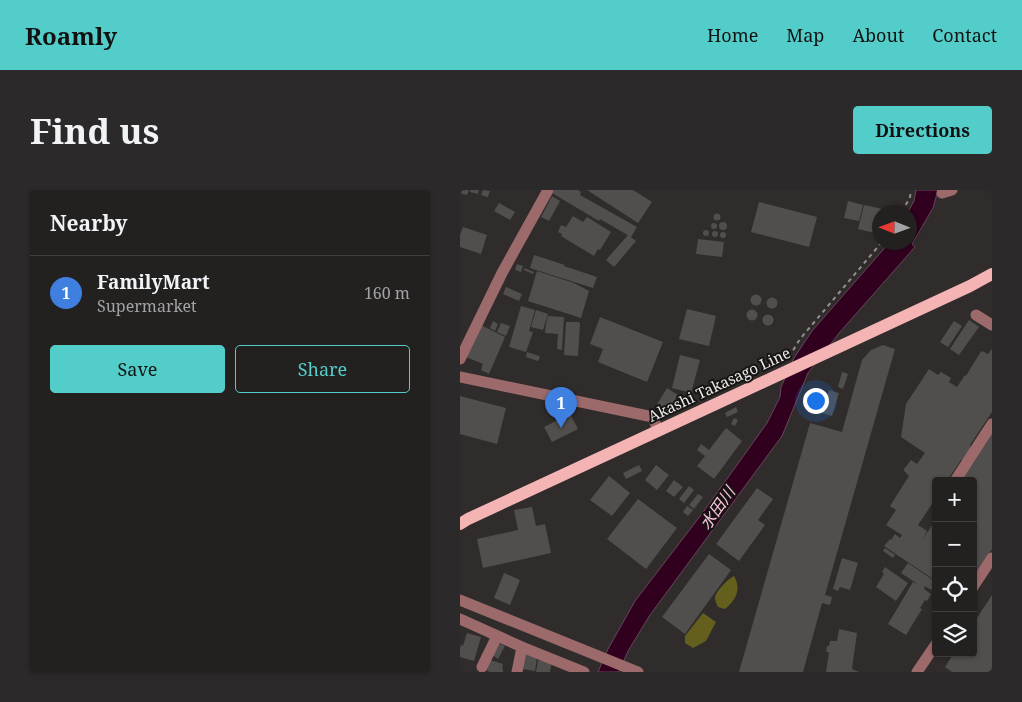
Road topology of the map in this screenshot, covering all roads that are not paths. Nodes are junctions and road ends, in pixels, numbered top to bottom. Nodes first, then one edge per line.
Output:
1 (548, 190) edge
2 (943, 190) edge
3 (952, 190) edge
4 (992, 274) edge
5 (976, 315) dead end
6 (992, 325) edge
7 (460, 360) edge
8 (460, 377) edge
9 (992, 424) edge
10 (658, 431) junction
11 (958, 477) edge
12 (463, 520) edge
13 (992, 558) edge
14 (977, 580) edge
15 (460, 600) edge
16 (460, 619) edge
17 (497, 636) junction
18 (522, 647) junction
19 (932, 650) edge
20 (482, 667) dead end
21 (632, 670) edge
22 (517, 672) edge
23 (584, 672) edge
24 (917, 672) edge

1 - 7 street
2 - 3 street
4 - 10 main road, Akashi Takasago Line
5 - 6 street
8 - 10 street
9 - 11 street
10 - 12 main road, Akashi Takasago Line
13 - 14 street
15 - 21 street
16 - 17 street
17 - 18 street
17 - 20 street
18 - 22 street
18 - 23 street
19 - 24 street

